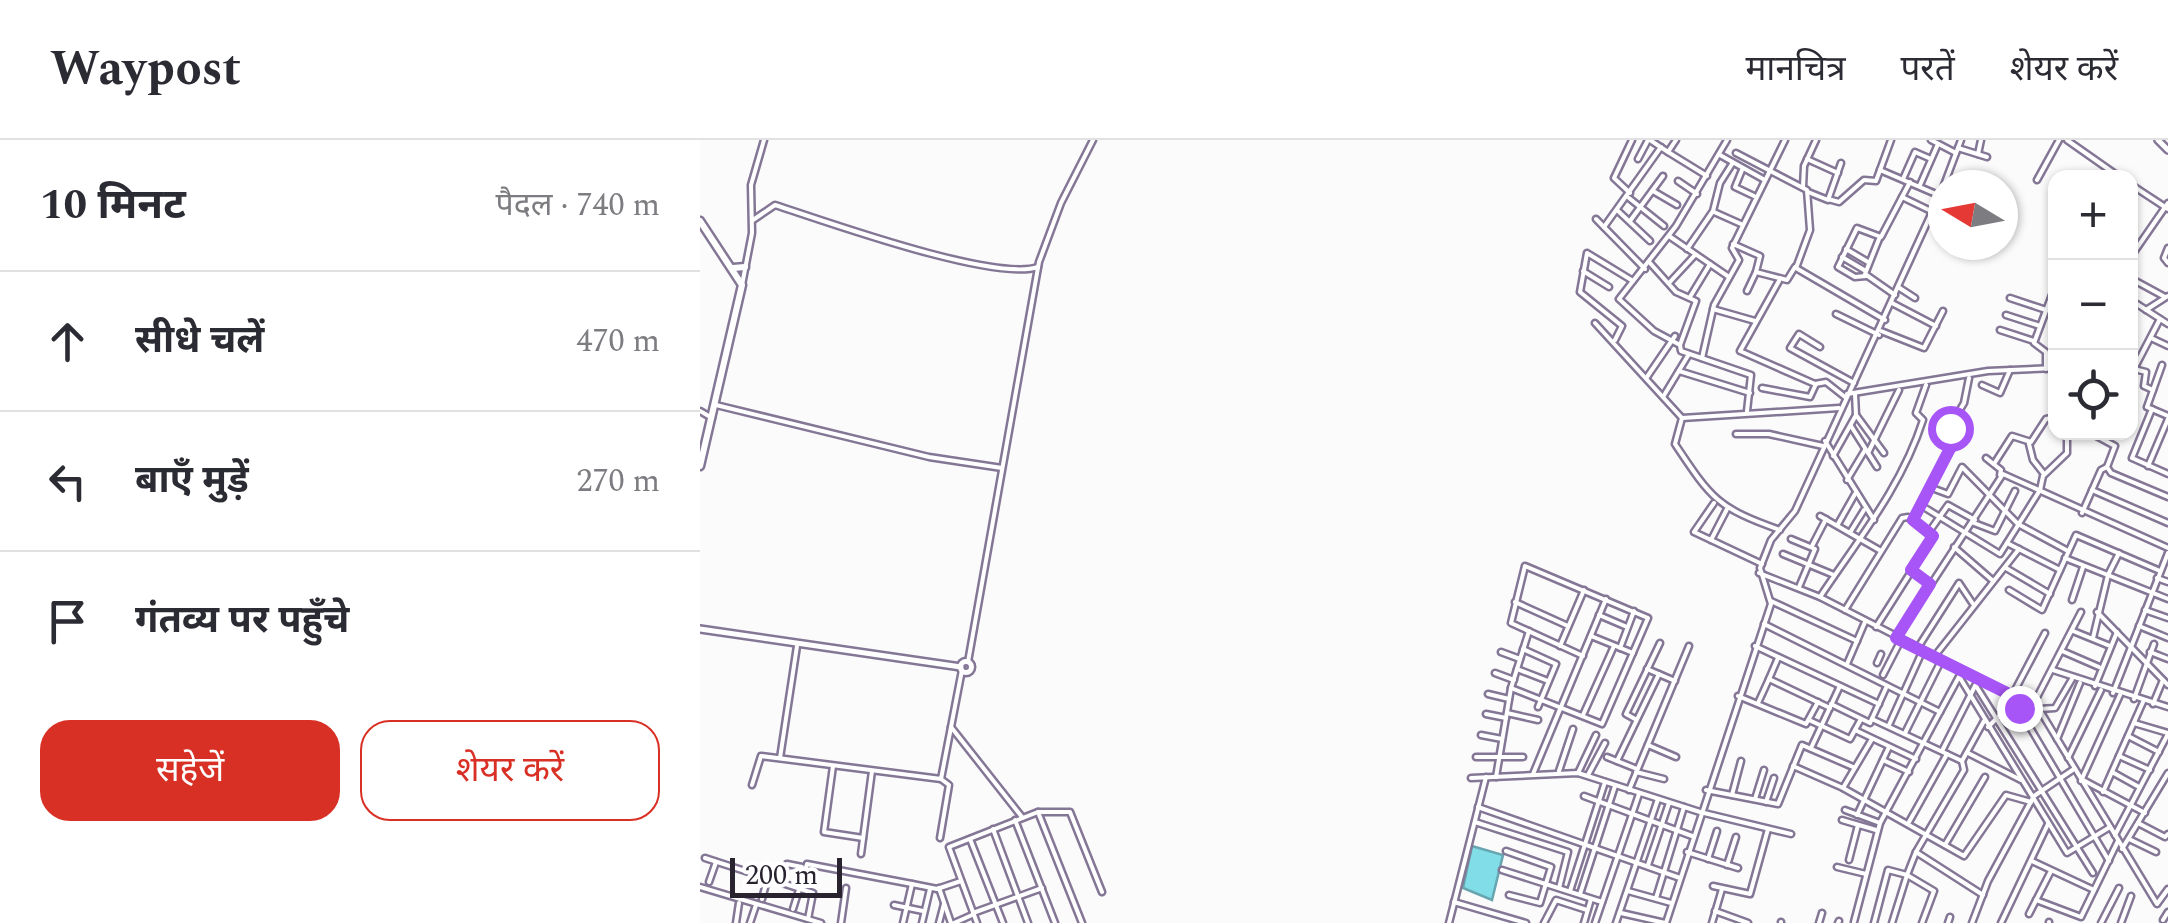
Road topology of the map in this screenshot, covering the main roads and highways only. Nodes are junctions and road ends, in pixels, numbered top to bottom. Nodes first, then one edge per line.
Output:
1 (700, 221) edge
2 (745, 267) road end
3 (733, 268) junction
4 (700, 466) edge

1 - 3 main road
2 - 3 main road
3 - 4 main road

